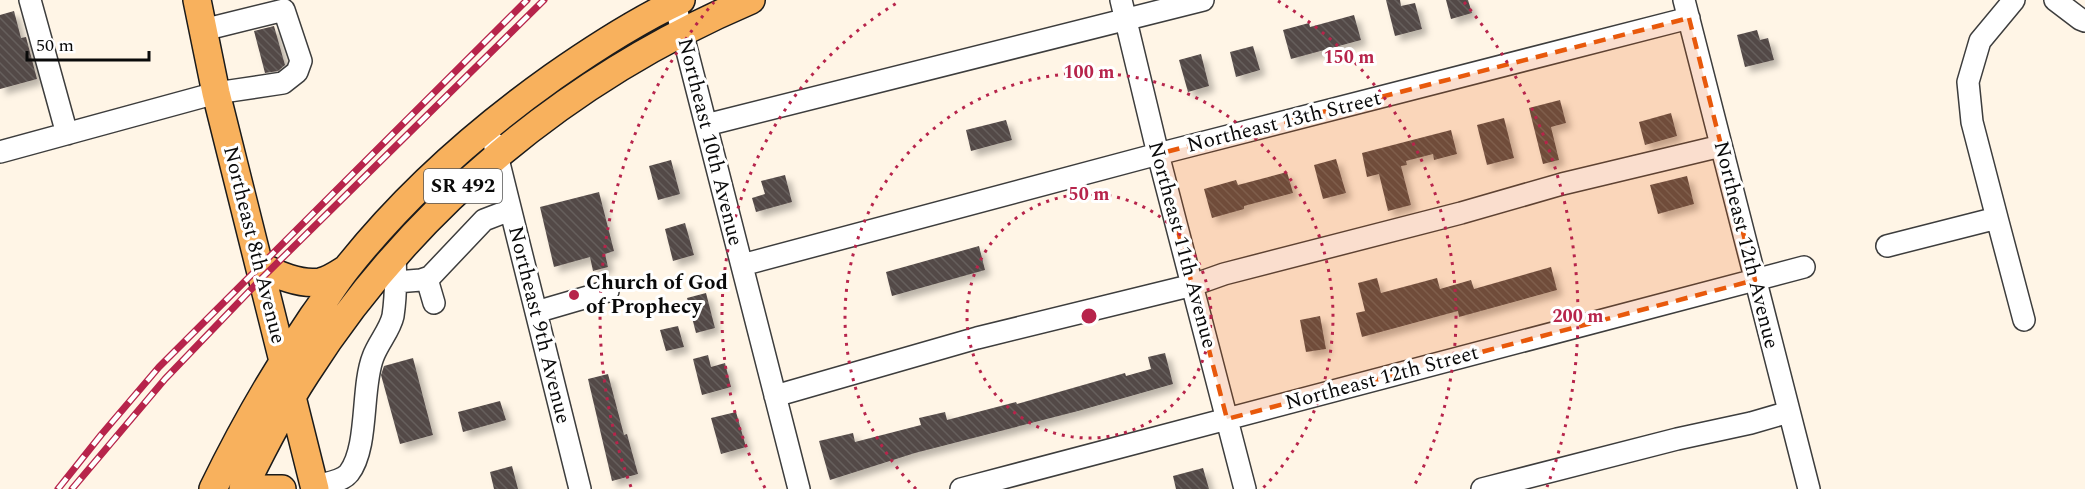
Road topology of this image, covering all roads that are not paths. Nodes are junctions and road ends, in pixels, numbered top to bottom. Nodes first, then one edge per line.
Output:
1 (30, 0) edge
2 (197, 0) edge
3 (751, 0) edge
4 (1203, 0) edge
5 (2014, 0) edge
6 (2055, 0) edge
7 (676, 1) edge
8 (1123, 9) edge
9 (1686, 9) edge
10 (2085, 21) edge
11 (203, 30) junction
12 (681, 32) junction
13 (216, 93) junction
14 (489, 125) junction
15 (706, 125) junction
16 (66, 134) junction
17 (1721, 146) junction
18 (0, 152) edge
19 (1158, 154) junction
20 (497, 156) junction
21 (510, 210) junction
22 (1997, 218) junction
23 (1887, 246) dead end
24 (260, 264) junction
25 (742, 265) junction
26 (1804, 267) dead end
27 (346, 269) junction
28 (396, 269) junction
29 (427, 279) junction
30 (1755, 280) junction
31 (1192, 285) junction
32 (608, 291) dead end
33 (434, 303) dead end
34 (536, 312) junction
35 (2024, 320) dead end
36 (283, 360) junction
37 (292, 396) junction
38 (775, 396) junction
39 (1789, 412) junction
40 (1227, 418) junction
41 (315, 487) edge
42 (213, 489) edge
43 (243, 489) edge
44 (260, 489) edge
45 (282, 489) edge
46 (580, 489) edge
47 (800, 489) edge
48 (961, 489) edge
49 (1245, 489) edge
50 (1482, 489) edge
51 (1809, 489) edge

1 - 16 street
2 - 11 main road, Northeast 8th Avenue
3 - 12 main road, SR 492
4 - 8 street
5 - 22 street
6 - 10 street
7 - 12 street, Northeast 10th Avenue
7 - 14 main road, SR 492
8 - 15 street
8 - 19 street, Northeast 11th Avenue
9 - 17 street, Northeast 12th Avenue
9 - 19 street, Northeast 13th Street
11 - 13 main road, Northeast 8th Avenue
11 - 13 street
12 - 15 street, Northeast 10th Avenue
12 - 20 main road, SR 492
13 - 16 street
13 - 24 main road, Northeast 8th Avenue
14 - 20 street, Northeast 9th Avenue
14 - 27 main road, SR 492
15 - 25 street, Northeast 10th Avenue
16 - 18 street
17 - 30 street, Northeast 12th Avenue
17 - 31 street
19 - 25 street, Northeast 13th Street
19 - 31 street, Northeast 11th Avenue
20 - 21 street, Northeast 9th Avenue
20 - 28 main road, SR 492
21 - 29 street
21 - 34 street, Northeast 9th Avenue
22 - 23 street
22 - 35 street
24 - 27 main road
24 - 36 main road, Northeast 8th Avenue
25 - 38 street, Northeast 10th Avenue
26 - 30 street, Northeast 12th Street
27 - 36 main road, SR 492
28 - 29 street
28 - 37 main road, SR 492
28 - 41 street
29 - 33 street
30 - 39 street, Northeast 12th Avenue
30 - 40 street, Northeast 12th Street
31 - 38 street
31 - 40 street, Northeast 11th Avenue
32 - 34 street
34 - 46 street, Northeast 9th Avenue
36 - 37 main road, Northeast 8th Avenue
36 - 42 main road, SR 492
37 - 41 main road, Northeast 8th Avenue
37 - 43 main road, SR 492
38 - 47 street, Northeast 10th Avenue
39 - 50 street
39 - 51 street, Northeast 12th Avenue
40 - 48 street, Northeast 12th Street
40 - 49 street, Northeast 11th Avenue
44 - 45 main road

